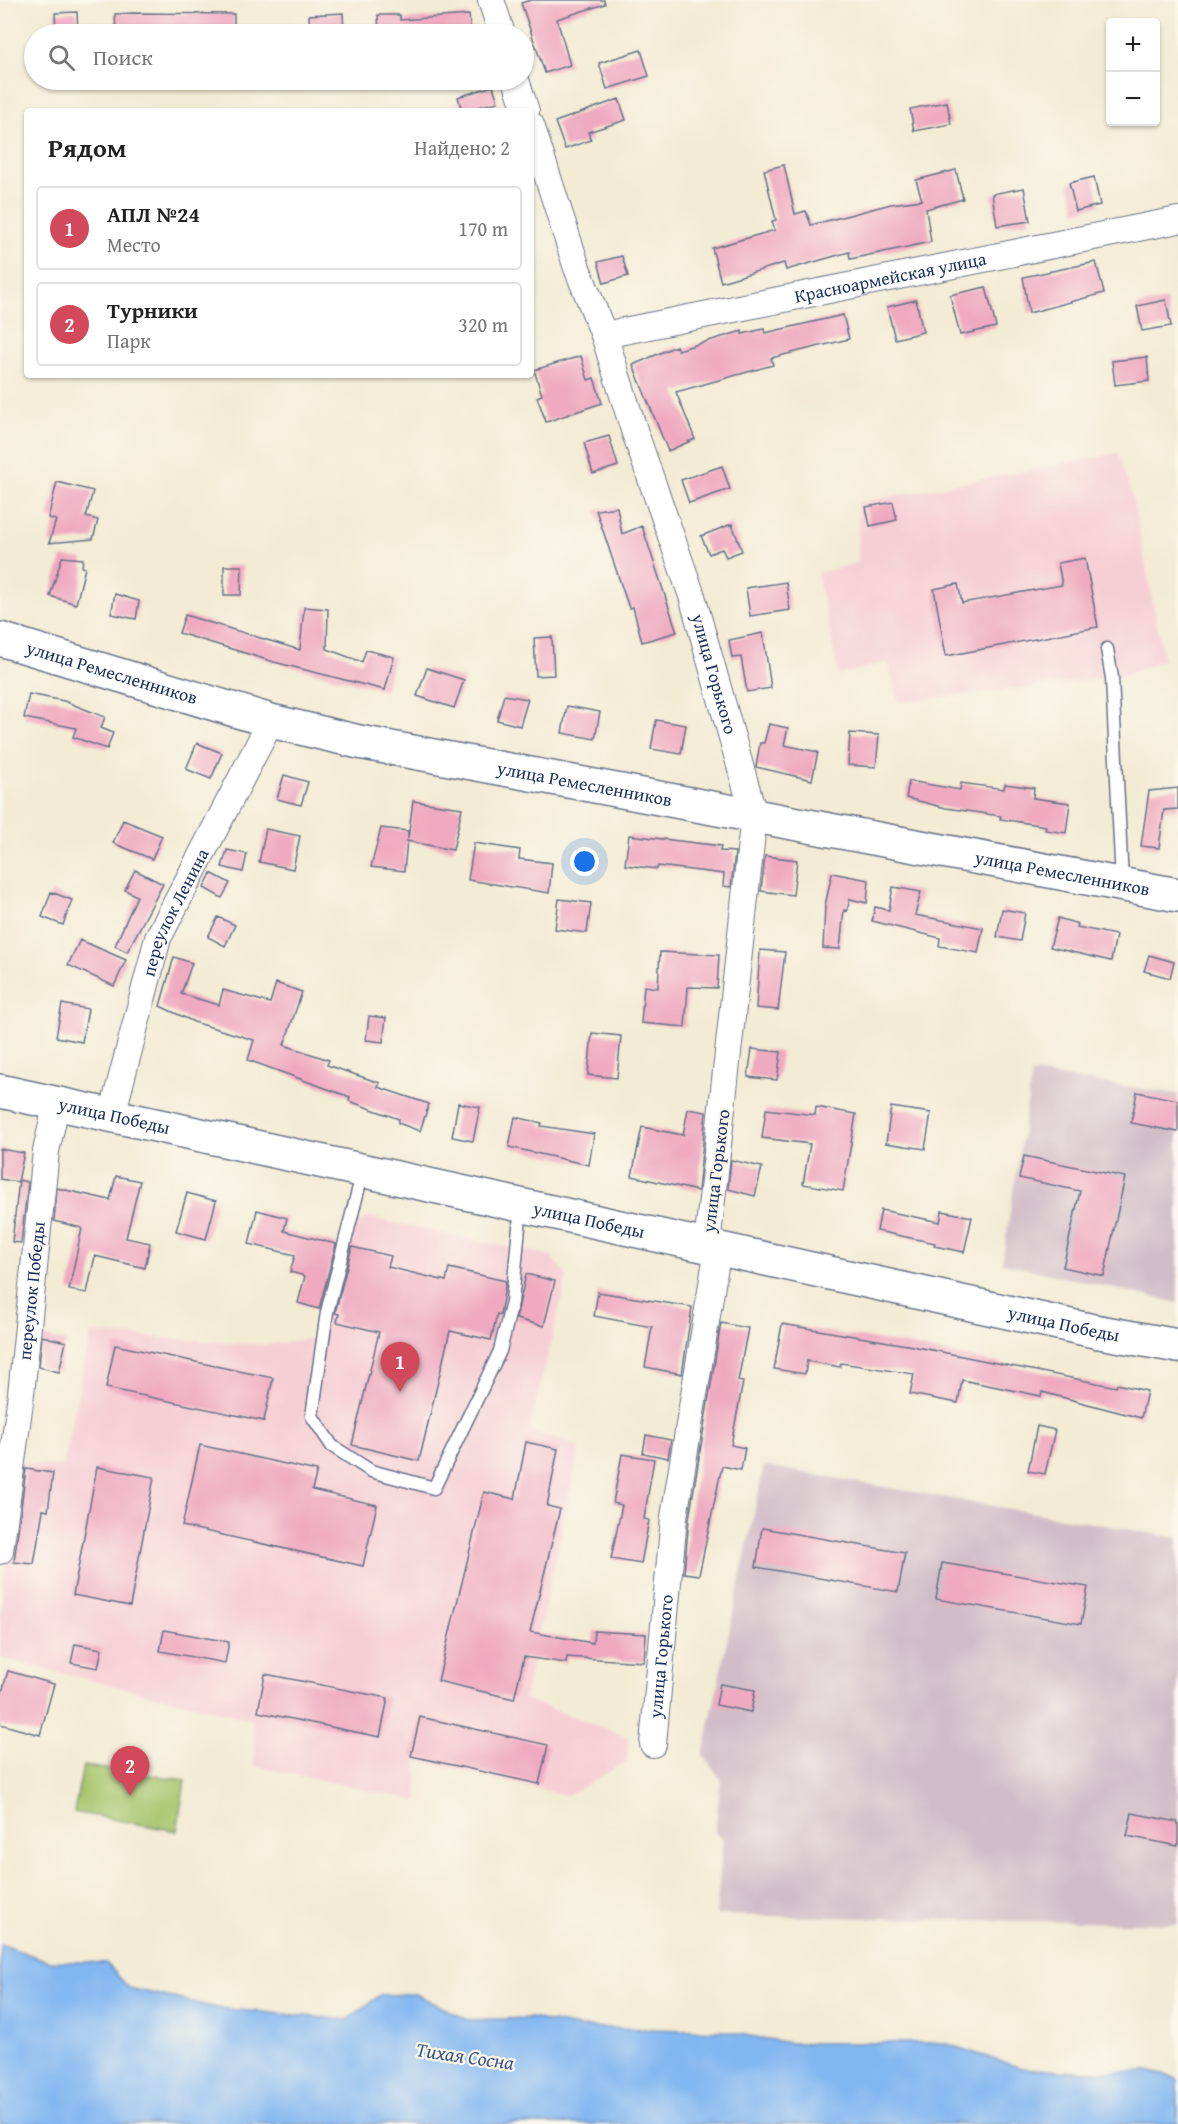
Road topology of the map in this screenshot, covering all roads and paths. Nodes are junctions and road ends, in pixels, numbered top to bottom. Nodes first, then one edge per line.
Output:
1 (491, 0) edge
2 (499, 24) edge
3 (519, 90) edge
4 (525, 108) edge
5 (534, 134) edge
6 (1178, 220) edge
7 (603, 335) junction
8 (0, 639) edge
9 (1107, 649) dead end
10 (271, 721) junction
11 (754, 815) junction
12 (1122, 883) junction
13 (1178, 894) edge
14 (0, 1091) edge
15 (57, 1102) junction
16 (112, 1115) junction
17 (363, 1171) junction
18 (521, 1205) junction
19 (712, 1246) junction
20 (1178, 1346) edge
21 (0, 1551) edge
22 (653, 1744) dead end

1 - 2 street
3 - 4 street
5 - 7 street, улица Горького
6 - 7 street, Красноармейская улица
7 - 11 street, улица Горького
8 - 10 street, улица Ремесленников
9 - 12 lane
10 - 11 street, улица Ремесленников
10 - 16 street, переулок Ленина
11 - 12 street, улица Ремесленников
11 - 19 street, улица Горького
12 - 13 street, улица Ремесленников
14 - 15 street, улица Победы
15 - 16 street, улица Победы
15 - 21 street, переулок Победы
16 - 17 street, улица Победы
17 - 18 street, улица Победы
17 - 18 lane
18 - 19 street, улица Победы
19 - 20 street, улица Победы
19 - 22 street, улица Горького

